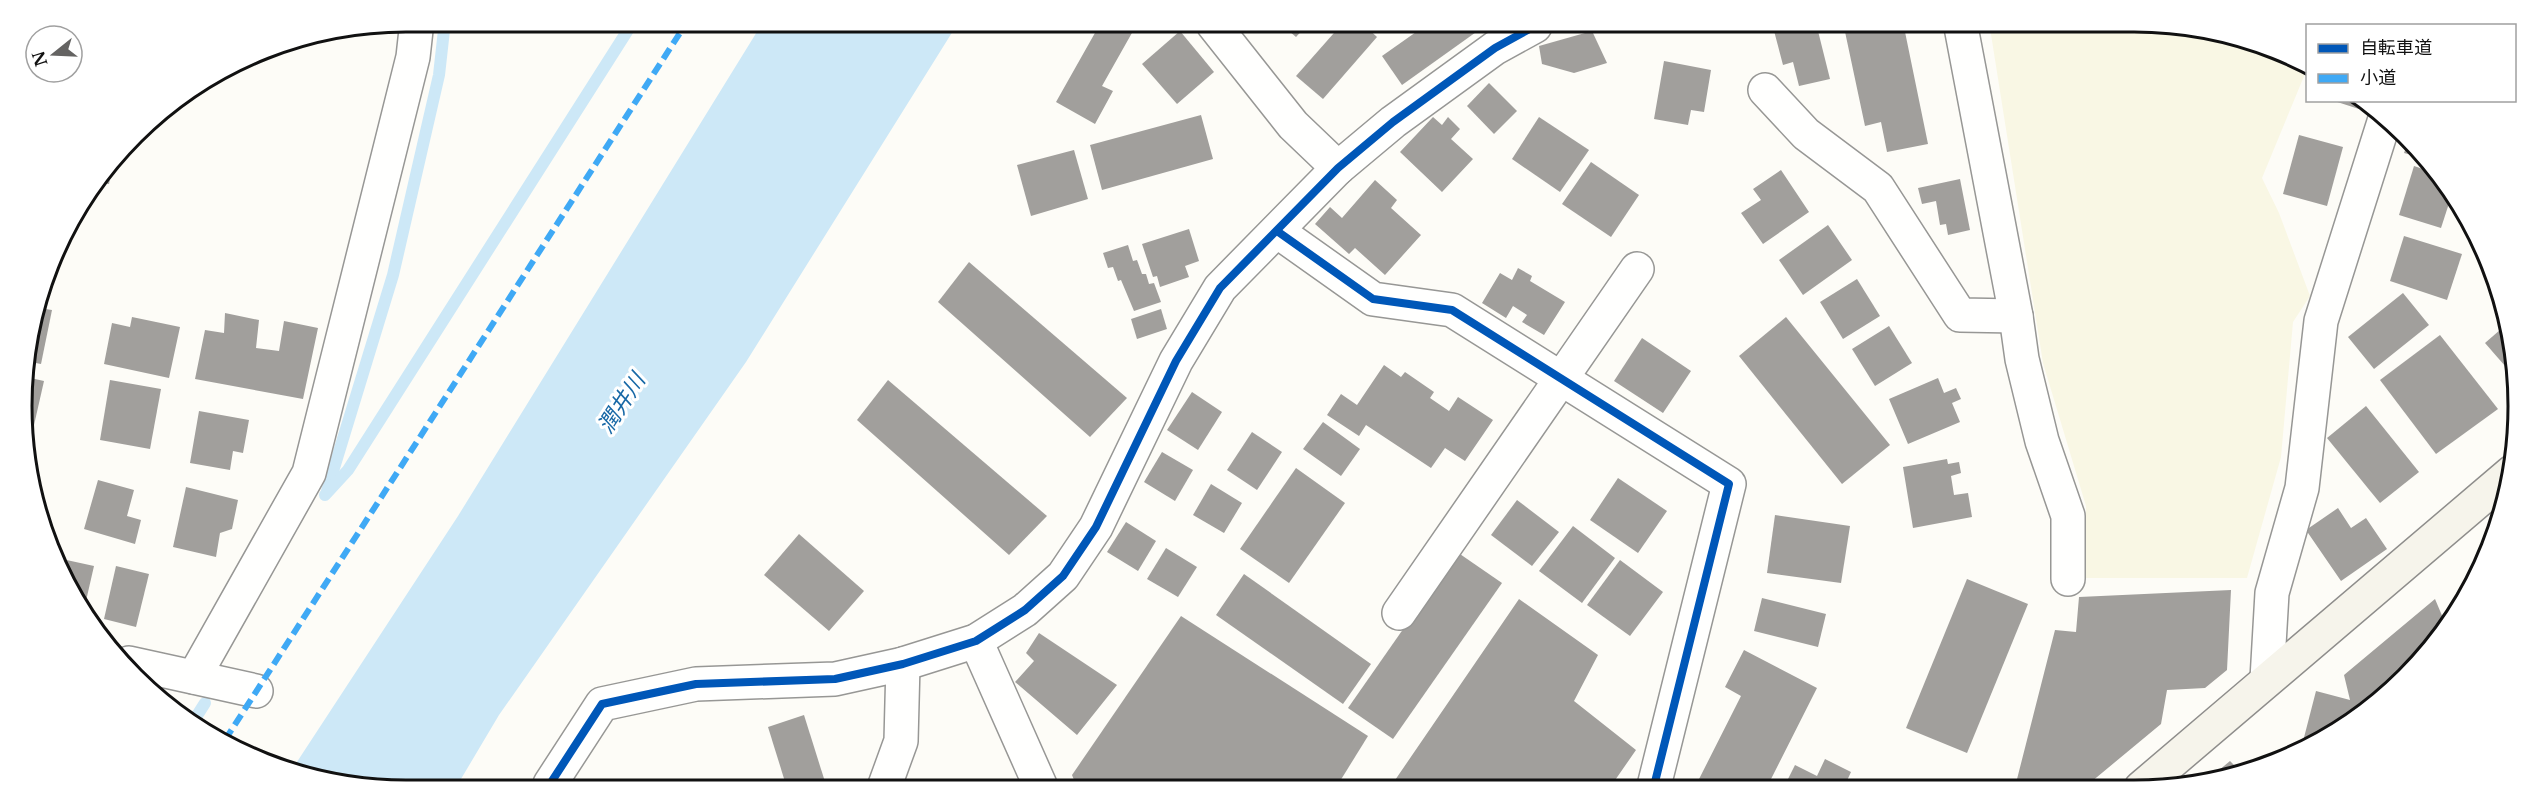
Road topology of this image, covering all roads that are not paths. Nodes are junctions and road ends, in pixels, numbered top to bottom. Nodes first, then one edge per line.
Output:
1 (416, 32) edge
2 (1219, 32) edge
3 (1520, 32) edge
4 (1962, 32) edge
5 (1765, 90) dead end
6 (2383, 126) edge
7 (1338, 168) junction
8 (1277, 231) junction
9 (1637, 269) dead end
10 (2016, 316) junction
11 (1562, 380) junction
12 (2500, 482) edge
13 (2068, 579) dead end
14 (1399, 613) dead end
15 (976, 641) junction
16 (135, 664) edge
17 (903, 664) junction
18 (194, 677) junction
19 (2267, 678) junction
20 (256, 690) dead end
21 (553, 780) edge
22 (887, 780) edge
23 (1038, 780) edge
24 (1655, 780) edge
25 (2150, 780) edge

1 - 18 street
2 - 7 street
3 - 7 street
4 - 10 street
5 - 10 street
6 - 19 street
7 - 8 street
8 - 11 street
8 - 15 street
9 - 11 street
10 - 13 street
11 - 14 street
11 - 24 street
12 - 19 street
15 - 17 street
15 - 23 street
16 - 18 street
17 - 21 street
17 - 22 street
18 - 20 street
19 - 25 street

